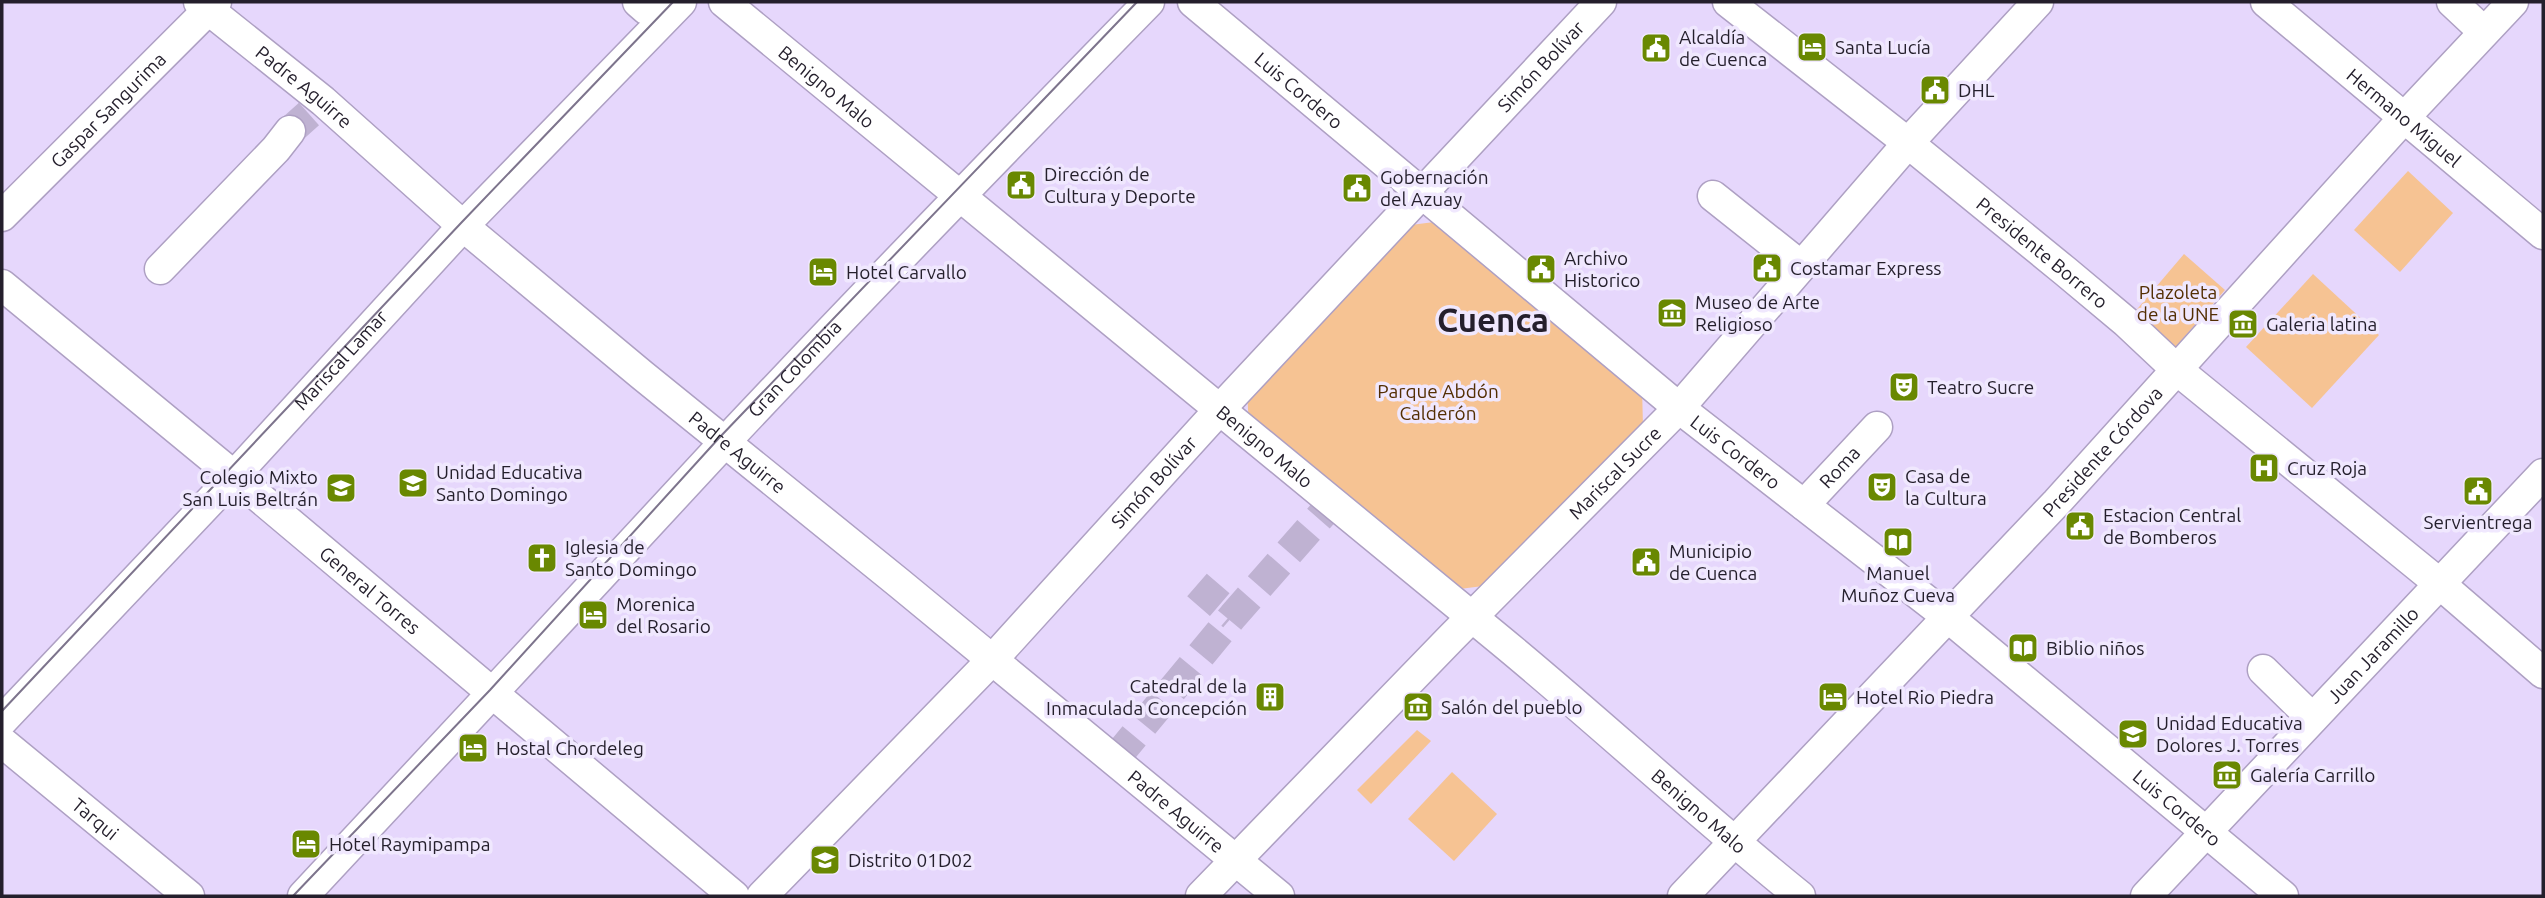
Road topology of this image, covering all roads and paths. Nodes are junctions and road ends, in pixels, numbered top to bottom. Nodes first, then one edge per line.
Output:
1 (638, 2) edge
2 (653, 2) edge
3 (681, 2) edge
4 (724, 2) edge
5 (1149, 2) edge
6 (1193, 2) edge
7 (1601, 2) edge
8 (1728, 2) edge
9 (2038, 2) edge
10 (2266, 2) edge
11 (2452, 2) edge
12 (2513, 2) edge
13 (208, 4) edge
14 (2484, 32) junction
15 (307, 115) junction
16 (2403, 119) junction
17 (1908, 143) junction
18 (1422, 194) junction
19 (1713, 196) dead end
20 (958, 197) junction
21 (2, 216) edge
22 (463, 226) junction
23 (2543, 234) edge
24 (1801, 266) junction
25 (160, 269) dead end
26 (2, 285) edge
27 (2176, 369) junction
28 (1221, 408) junction
29 (1679, 408) junction
30 (1877, 427) dead end
31 (725, 443) junction
32 (2543, 474) edge
33 (234, 476) junction
34 (1804, 505) junction
35 (2440, 584) junction
36 (1472, 618) junction
37 (1949, 618) junction
38 (992, 660) junction
39 (2263, 670) dead end
40 (2543, 673) edge
41 (495, 693) junction
42 (2312, 718) junction
43 (2, 721) edge
44 (2, 742) edge
45 (2205, 832) junction
46 (1735, 844) junction
47 (1236, 860) junction
48 (189, 896) edge
49 (303, 896) edge
50 (734, 896) edge
51 (762, 896) edge
52 (1201, 896) edge
53 (1279, 896) edge
54 (1683, 896) edge
55 (1800, 896) edge
56 (2146, 896) edge
57 (2283, 896) edge

1 - 2 street
3 - 22 street, Mariscal Lamar
4 - 20 street, Benigno Malo
5 - 20 street, Gran Colombia
6 - 18 street, Luis Cordero
7 - 18 street, Simón Bolívar
8 - 17 street, Presidente Borrero
9 - 17 street, Mariscal Sucre
10 - 16 street, Hermano Miguel
11 - 14 street
12 - 14 street, Presidente Córdova
13 - 15 street, Padre Aguirre
13 - 21 street, Gaspar Sangurima
14 - 16 street, Presidente Córdova
15 - 22 street, Padre Aguirre
15 - 25 street
16 - 23 street, Hermano Miguel
16 - 27 street, Presidente Córdova
17 - 24 street, Mariscal Sucre
17 - 27 street, Presidente Borrero
18 - 28 street, Simón Bolívar
18 - 29 street, Luis Cordero
19 - 24 street
20 - 28 street, Benigno Malo
20 - 31 street, Gran Colombia
22 - 31 street, Padre Aguirre
22 - 33 street, Mariscal Lamar
24 - 29 street, Mariscal Sucre
26 - 33 street, General Torres
27 - 35 street, Presidente Borrero
27 - 37 street, Presidente Córdova
28 - 36 street, Benigno Malo
28 - 38 street, Simón Bolívar
29 - 34 street, Luis Cordero
29 - 36 street, Mariscal Sucre
30 - 34 street, Roma
31 - 38 street, Padre Aguirre
31 - 41 street, Gran Colombia
32 - 35 street, Juan Jaramillo
33 - 41 street, General Torres
33 - 43 street, Mariscal Lamar
34 - 37 street, Luis Cordero
35 - 40 street, Presidente Borrero
35 - 42 street, Juan Jaramillo
36 - 46 street, Benigno Malo
36 - 47 street, Mariscal Sucre
37 - 45 street, Luis Cordero
37 - 46 street, Presidente Córdova
38 - 47 street, Padre Aguirre
38 - 51 street, Simón Bolívar
39 - 42 street
41 - 49 street, Gran Colombia
41 - 50 street, General Torres
42 - 45 street, Juan Jaramillo
44 - 48 street, Tarqui
45 - 56 street, Juan Jaramillo
45 - 57 street, Luis Cordero
46 - 54 street, Presidente Córdova
46 - 55 street, Benigno Malo
47 - 52 street, Mariscal Sucre
47 - 53 street, Padre Aguirre

